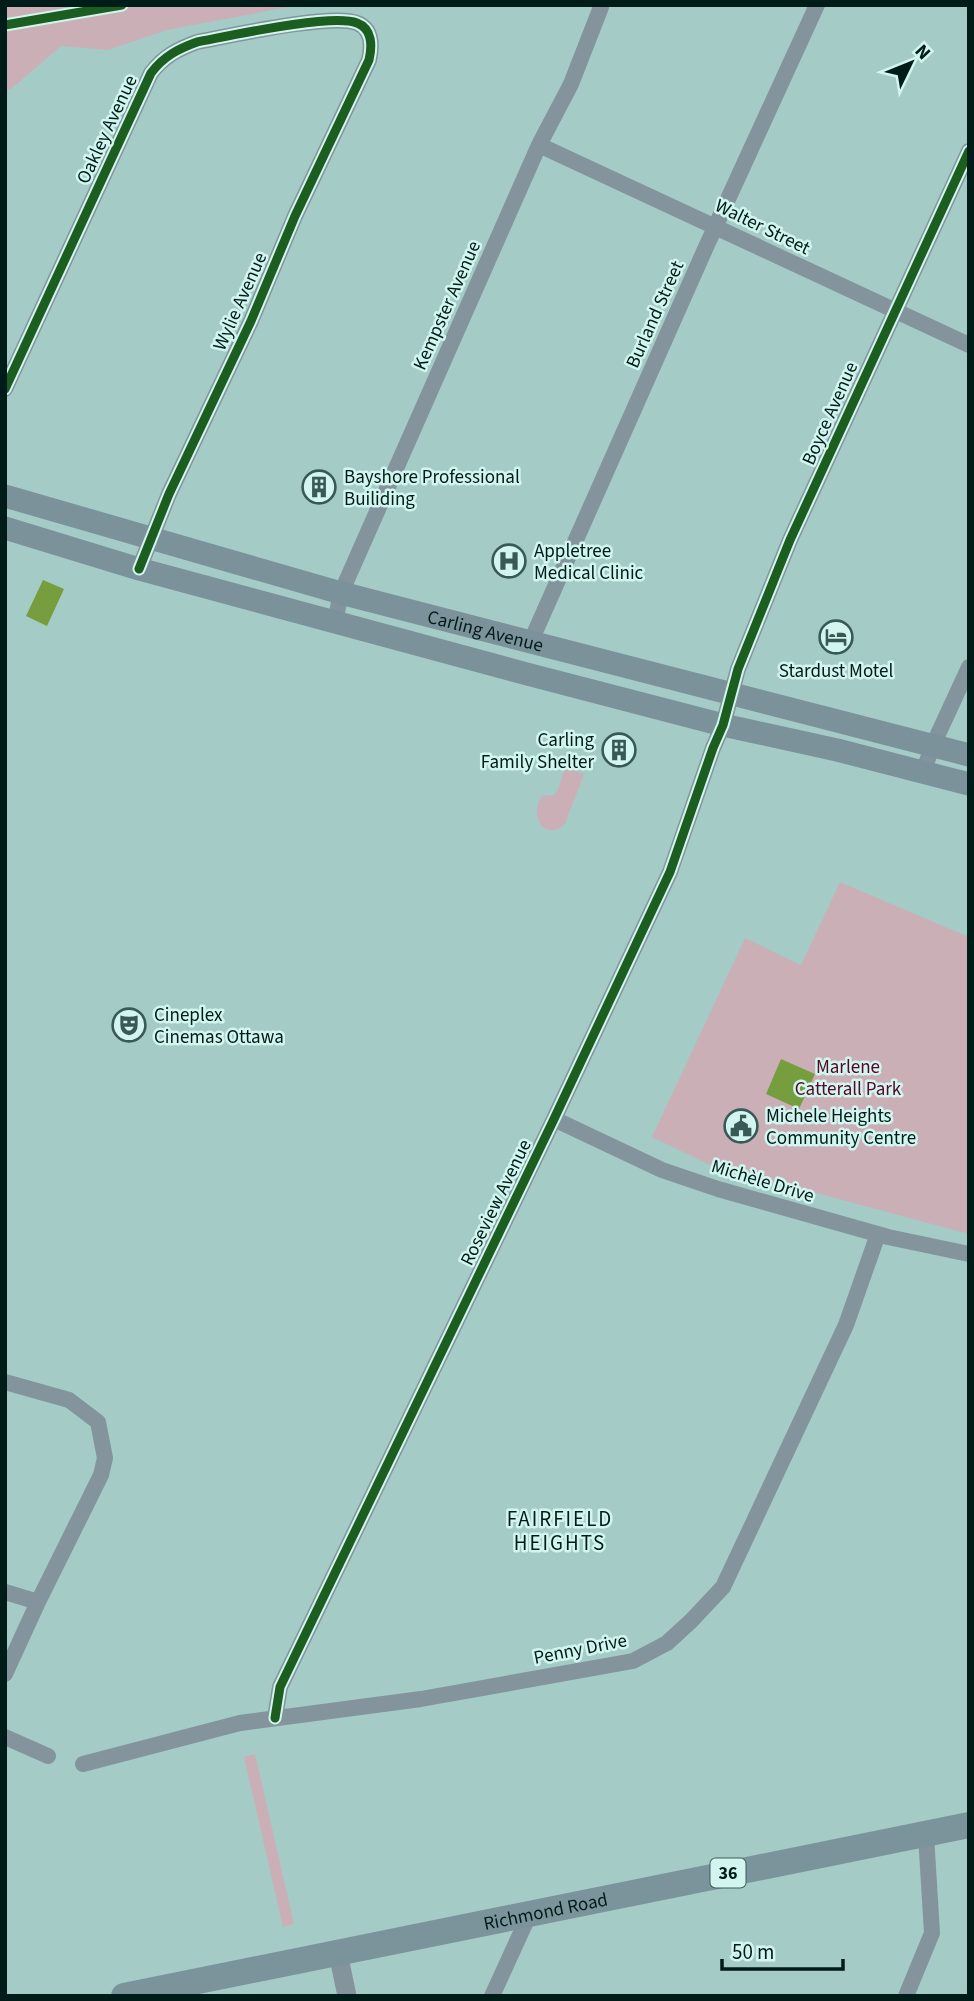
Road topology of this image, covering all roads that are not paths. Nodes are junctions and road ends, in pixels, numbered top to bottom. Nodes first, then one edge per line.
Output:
1 (817, 5) edge
2 (601, 7) dead end
3 (372, 48) joint
4 (539, 145) junction
5 (969, 151) edge
6 (716, 226) junction
7 (894, 312) junction
8 (969, 345) edge
9 (5, 389) edge
10 (5, 496) edge
11 (5, 528) edge
12 (152, 537) junction
13 (139, 569) junction
14 (341, 593) junction
15 (335, 622) junction
16 (531, 641) junction
17 (969, 667) edge
18 (731, 693) junction
19 (723, 725) junction
20 (933, 745) junction
21 (969, 755) edge
22 (923, 772) junction
23 (969, 784) edge
24 (554, 1119) junction
25 (878, 1234) junction
26 (969, 1254) edge
27 (5, 1382) edge
28 (5, 1592) edge
29 (38, 1602) junction
30 (5, 1674) edge
31 (275, 1718) junction
32 (5, 1737) edge
33 (48, 1756) dead end
34 (83, 1764) dead end
35 (969, 1825) edge
36 (926, 1835) junction
37 (530, 1913) junction
38 (338, 1954) junction
39 (124, 1996) edge
40 (347, 1996) edge
41 (492, 1996) edge
42 (906, 1996) edge

1 - 6 street, Burland Street
2 - 4 street, Kempster Avenue
3 - 9 street, Oakley Avenue
3 - 12 street, Wylie Avenue
4 - 6 street, Walter Street
4 - 14 street, Kempster Avenue
5 - 7 street, Boyce Avenue
6 - 7 street, Walter Street
6 - 16 street, Burland Street
7 - 8 street, Walter Street
7 - 18 street, Boyce Avenue
10 - 12 main road, Carling Avenue
11 - 13 main road, Carling Avenue
12 - 13 street, Wylie Avenue
12 - 14 main road, Carling Avenue
13 - 15 main road, Carling Avenue
14 - 15 street, Kempster Avenue
14 - 16 main road, Carling Avenue
15 - 19 main road, Carling Avenue
16 - 18 main road, Carling Avenue
17 - 20 street
18 - 19 street, Roseview Avenue
18 - 20 main road, Carling Avenue
19 - 22 main road, Carling Avenue
19 - 24 street, Roseview Avenue
20 - 21 main road, Carling Avenue
20 - 22 street
22 - 23 main road, Carling Avenue
24 - 25 street, Michèle Drive
24 - 31 street, Roseview Avenue
25 - 26 street, Michèle Drive
25 - 31 street, Penny Drive
27 - 29 street
28 - 29 street
29 - 30 street
31 - 34 street, Penny Drive
32 - 33 street
35 - 36 main road, Richmond Road / 36
36 - 37 main road, Richmond Road / 36
36 - 42 street
37 - 38 main road, Richmond Road / 36
37 - 41 street
38 - 39 main road, Richmond Road / 36
38 - 40 street

